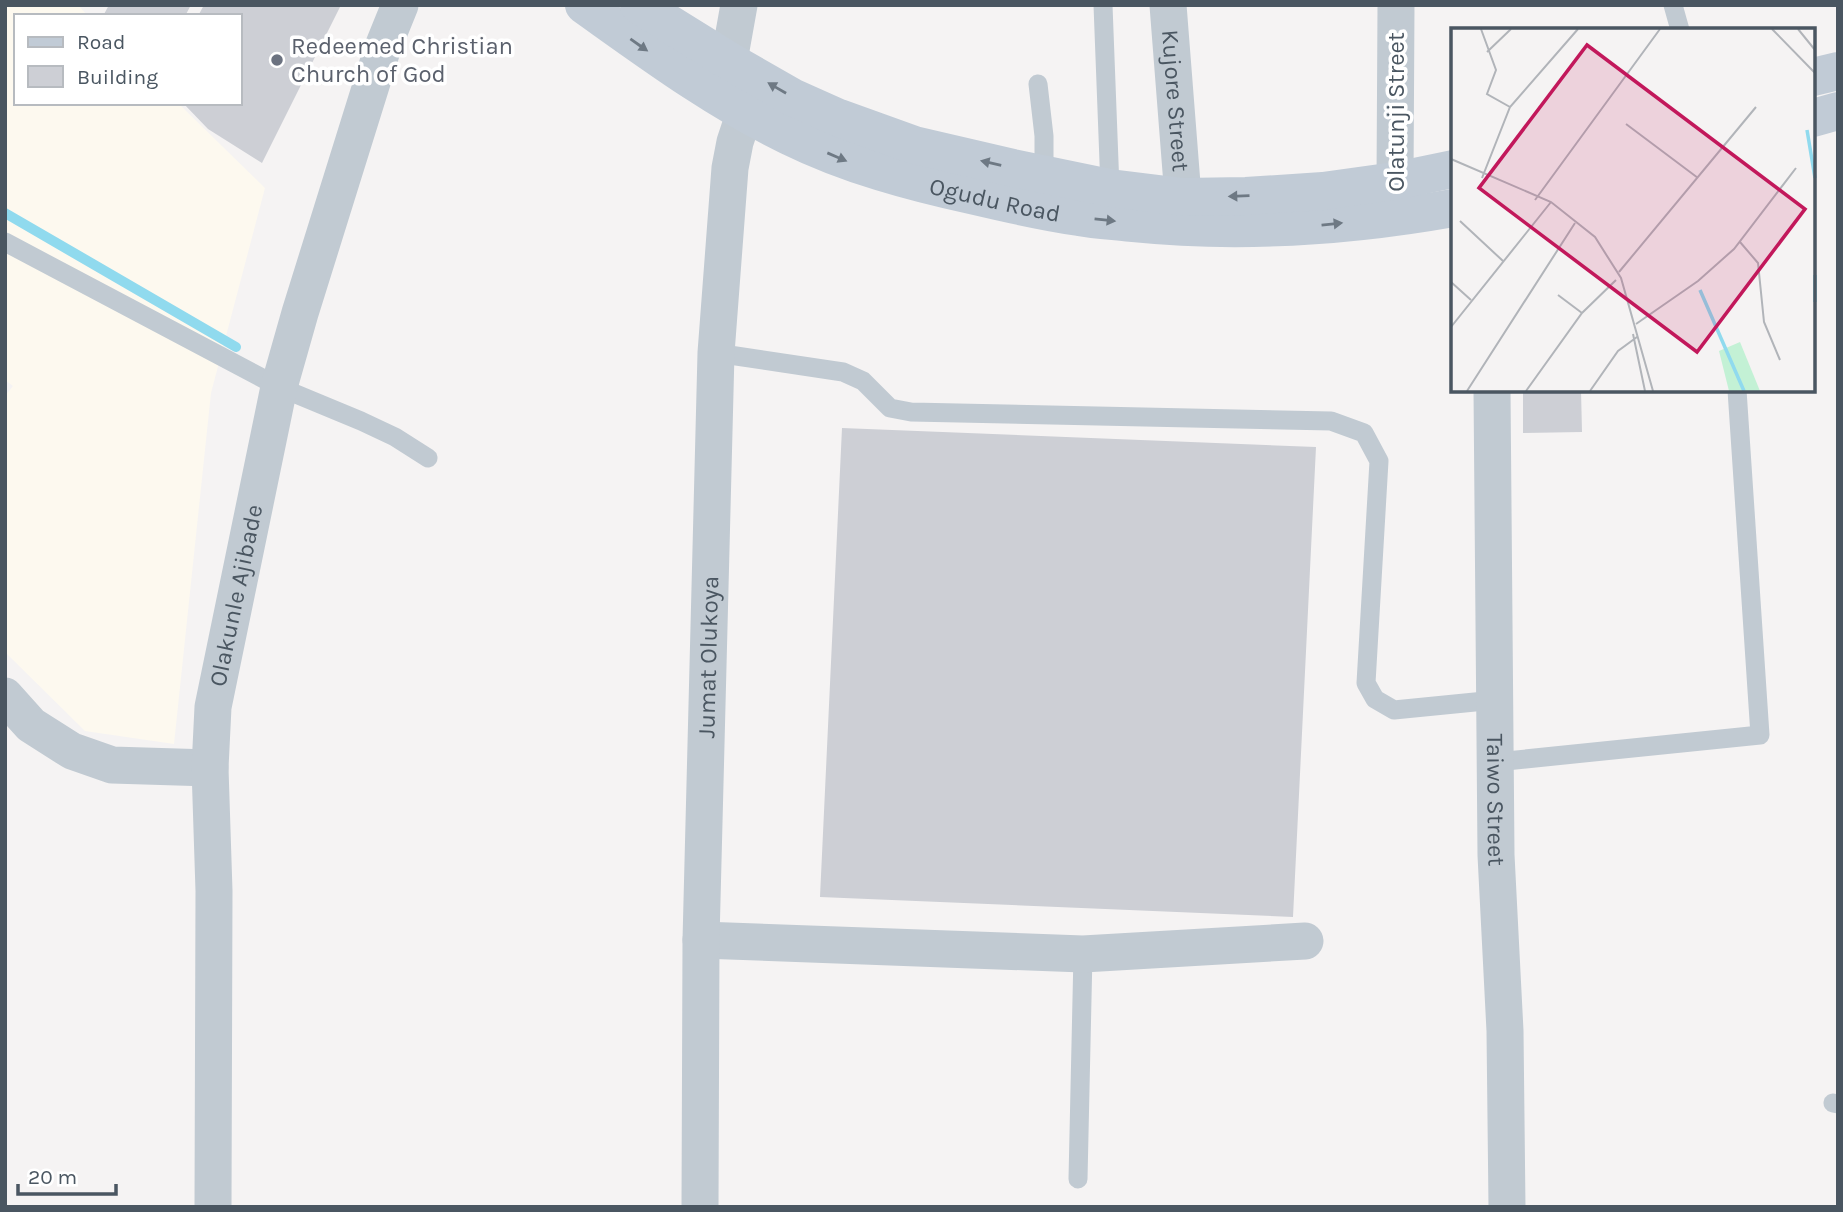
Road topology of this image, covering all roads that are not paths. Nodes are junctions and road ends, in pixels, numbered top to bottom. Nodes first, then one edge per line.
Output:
1 (400, 5) edge
2 (584, 5) edge
3 (639, 5) edge
4 (739, 5) edge
5 (1103, 5) edge
6 (1168, 5) edge
7 (1396, 5) edge
8 (1673, 5) edge
9 (1680, 28) edge
10 (729, 61) junction
11 (1838, 71) edge
12 (1815, 77) edge
13 (1038, 84) dead end
14 (1838, 111) edge
15 (745, 112) junction
16 (1815, 117) edge
17 (1451, 170) edge
18 (1044, 173) junction
19 (1110, 188) junction
20 (1183, 197) junction
21 (1396, 200) junction
22 (1451, 208) edge
23 (5, 242) edge
24 (716, 354) junction
25 (279, 387) junction
26 (1492, 392) edge
27 (1737, 392) edge
28 (428, 458) dead end
29 (5, 696) edge
30 (1495, 700) junction
31 (1496, 762) junction
32 (210, 768) junction
33 (701, 940) junction
34 (1305, 942) dead end
35 (1083, 954) junction
36 (1078, 1180) dead end
37 (213, 1207) edge
38 (699, 1207) edge
39 (1507, 1207) edge

1 - 25 street, Olakunle Ajibade
2 -> 15 main road, Ogudu Road
3 - 10 main road, Ogudu Road
4 - 10 street
5 - 19 lane
6 - 20 street, Kujore Street
7 - 21 street, Olatunji Street
8 - 9 lane
18 -> 10 main road, Ogudu Road
11 - 12 main road
13 - 18 lane
14 - 16 main road
15 -> 21 main road, Ogudu Road
15 - 24 street, Jumat Olukoya
17 - 21 main road, Ogudu Road
18 - 19 main road, Ogudu Road
19 - 20 main road, Ogudu Road
21 -> 20 main road, Ogudu Road
21 - 22 main road, Ogudu Road
23 - 25 lane
24 - 30 lane
24 - 33 street, Jumat Olukoya
25 - 28 lane
25 - 32 street, Olakunle Ajibade
26 - 30 street, Taiwo Street
27 - 31 lane
29 - 32 street
30 - 31 street, Taiwo Street
31 - 39 street, Taiwo Street
32 - 37 street, Olakunle Ajibade
33 - 35 street
33 - 38 street, Jumat Olukoya
34 - 35 street
35 - 36 lane

